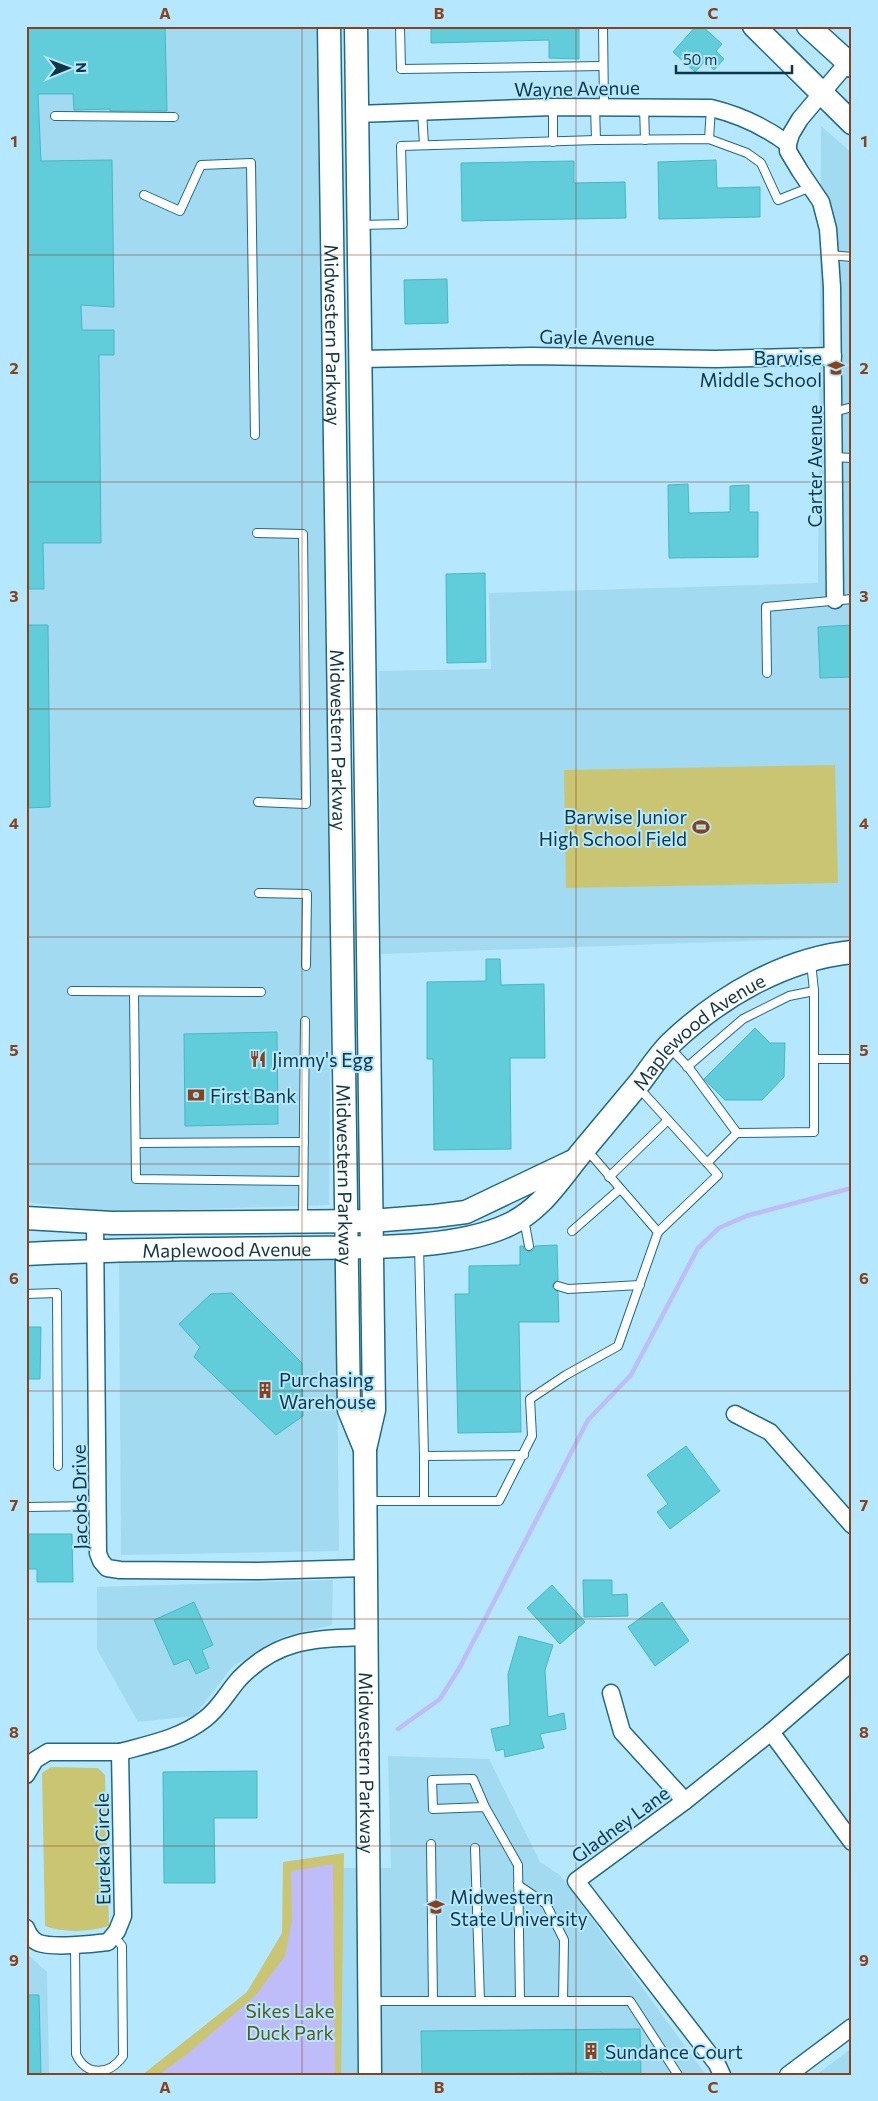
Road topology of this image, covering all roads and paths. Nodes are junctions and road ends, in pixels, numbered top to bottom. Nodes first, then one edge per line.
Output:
1 (329, 26) edge
2 (356, 26) edge
3 (400, 26) edge
4 (603, 26) edge
5 (754, 26) edge
6 (808, 26) edge
7 (850, 64) edge
8 (603, 66) junction
9 (821, 93) junction
10 (553, 107) junction
11 (600, 107) junction
12 (644, 107) junction
13 (711, 108) junction
14 (422, 112) junction
15 (357, 114) junction
16 (55, 116) dead end
17 (174, 117) dead end
18 (852, 124) edge
19 (709, 139) junction
20 (596, 140) junction
21 (645, 140) junction
22 (553, 142) junction
23 (424, 144) junction
24 (788, 144) junction
25 (811, 187) junction
26 (144, 195) dead end
27 (358, 225) junction
28 (830, 255) junction
29 (851, 255) edge
30 (833, 356) junction
31 (360, 359) junction
32 (334, 360) junction
33 (852, 407) edge
34 (834, 412) junction
35 (255, 435) dead end
36 (834, 457) junction
37 (852, 458) edge
38 (362, 487) junction
39 (336, 488) junction
40 (256, 533) dead end
41 (835, 600) junction
42 (852, 600) edge
43 (766, 673) dead end
44 (258, 802) dead end
45 (366, 855) junction
46 (341, 856) junction
47 (260, 893) dead end
48 (852, 952) edge
49 (811, 961) junction
50 (306, 966) dead end
51 (72, 991) dead end
52 (814, 991) junction
53 (134, 992) junction
54 (261, 992) dead end
55 (305, 1021) dead end
56 (668, 1046) junction
57 (814, 1059) junction
58 (852, 1059) edge
59 (687, 1067) junction
60 (637, 1086) junction
61 (668, 1120) junction
62 (737, 1133) junction
63 (304, 1142) junction
64 (136, 1143) junction
65 (581, 1154) junction
66 (707, 1163) junction
67 (608, 1177) junction
68 (303, 1181) junction
69 (620, 1189) junction
70 (523, 1216) junction
71 (26, 1218) edge
72 (303, 1221) junction
73 (346, 1221) junction
74 (371, 1221) junction
75 (95, 1222) junction
76 (572, 1231) dead end
77 (658, 1232) junction
78 (418, 1244) junction
79 (529, 1246) dead end
80 (347, 1247) junction
81 (371, 1247) junction
82 (96, 1250) junction
83 (26, 1254) edge
84 (640, 1285) junction
85 (558, 1286) dead end
86 (26, 1294) edge
87 (735, 1414) dead end
88 (365, 1449) junction
89 (524, 1455) junction
90 (424, 1456) junction
91 (58, 1466) dead end
92 (366, 1501) junction
93 (424, 1501) junction
94 (98, 1506) junction
95 (26, 1507) edge
96 (852, 1525) edge
97 (366, 1568) junction
98 (367, 1637) junction
99 (852, 1662) edge
100 (611, 1693) dead end
101 (771, 1732) junction
102 (120, 1752) junction
103 (26, 1775) edge
104 (685, 1801) junction
105 (485, 1807) junction
106 (852, 1842) edge
107 (431, 1844) dead end
108 (475, 1848) dead end
109 (518, 1885) junction
110 (26, 1928) edge
111 (114, 1936) junction
112 (75, 1945) junction
113 (370, 2001) junction
114 (433, 2001) junction
115 (480, 2001) junction
116 (520, 2001) junction
117 (563, 2002) junction
118 (852, 2027) edge
119 (370, 2075) edge
120 (678, 2075) edge
121 (722, 2075) edge
122 (788, 2075) edge

1 - 32 main road, Midwestern Parkway
2 - 15 main road, Midwestern Parkway
3 - 8 lane
4 - 8 lane
5 - 9 main road
6 - 7 main road
7 - 9 street
8 - 11 lane
9 - 18 main road
9 - 24 street
10 - 11 street, Wayne Avenue
10 - 14 street, Wayne Avenue
10 - 22 lane
11 - 12 street, Wayne Avenue
11 - 20 lane
12 - 13 street, Wayne Avenue
12 - 21 lane
13 - 19 lane
13 - 24 street, Wayne Avenue
14 - 15 street, Wayne Avenue
14 - 23 lane
15 - 27 main road, Midwestern Parkway
16 - 17 lane
19 - 21 lane
19 - 25 lane
20 - 21 lane
20 - 22 lane
22 - 23 lane
23 - 27 lane
24 - 25 street, Carter Avenue
25 - 28 street, Carter Avenue
26 - 35 lane
27 - 31 main road, Midwestern Parkway
28 - 29 lane
28 - 30 street, Carter Avenue
30 - 31 street, Gayle Avenue
30 - 34 street, Carter Avenue
31 - 32 main road
31 - 38 main road, Midwestern Parkway
32 - 39 main road, Midwestern Parkway
33 - 34 lane
34 - 36 street, Carter Avenue
36 - 37 lane
36 - 41 street, Carter Avenue
38 - 39 main road
38 - 45 main road, Midwestern Parkway
39 - 46 main road, Midwestern Parkway
40 - 44 lane
41 - 42 lane
41 - 43 lane
45 - 46 main road
45 - 74 main road, Midwestern Parkway
46 - 73 main road, Midwestern Parkway
47 - 50 lane
48 - 49 main road, Maplewood Avenue
49 - 52 lane
49 - 56 main road, Maplewood Avenue
51 - 53 lane
52 - 57 lane
52 - 59 lane
53 - 54 lane
53 - 64 lane
55 - 63 lane
56 - 59 lane
56 - 60 main road, Maplewood Avenue
57 - 58 lane
57 - 62 lane
59 - 62 lane
60 - 61 lane
60 - 65 main road, Maplewood Avenue
61 - 66 lane
61 - 67 lane
62 - 66 lane
63 - 64 lane
63 - 68 lane
64 - 68 lane
65 - 67 lane
65 - 70 main road, Maplewood Avenue
65 - 74 main road, Maplewood Avenue
66 - 77 lane
67 - 69 lane
68 - 72 lane
69 - 76 lane
69 - 77 lane
70 - 78 main road, Maplewood Avenue
70 - 79 lane
71 - 75 main road, Maplewood Avenue
72 - 73 main road, Maplewood Avenue
72 - 75 main road, Maplewood Avenue
73 - 74 main road, Maplewood Avenue
73 - 80 main road, Midwestern Parkway
74 - 81 main road, Midwestern Parkway
75 - 82 street, Jacobs Drive
77 - 84 lane
78 - 81 main road, Maplewood Avenue
78 - 90 lane
80 - 81 main road, Maplewood Avenue
80 - 82 main road, Maplewood Avenue
80 - 88 main road, Midwestern Parkway
81 - 88 main road, Midwestern Parkway
82 - 83 main road, Maplewood Avenue
82 - 94 street, Jacobs Drive
84 - 85 lane
84 - 89 lane
86 - 91 lane
87 - 96 street
88 - 92 main road, Midwestern Parkway
89 - 90 lane
89 - 93 lane
90 - 93 lane
92 - 93 lane
92 - 97 main road, Midwestern Parkway
94 - 95 lane
94 - 97 street, Jacobs Drive
97 - 98 main road, Midwestern Parkway
98 - 102 street
98 - 113 main road, Midwestern Parkway
99 - 101 street, Gladney Lane
100 - 104 street
101 - 104 street, Gladney Lane
101 - 106 street
102 - 103 street
102 - 111 street, Eureka Circle
104 - 121 street, Gladney Lane
105 - 105 lane
105 - 109 lane
107 - 114 lane
108 - 115 lane
109 - 116 lane
109 - 117 lane
110 - 112 street
111 - 112 street
111 - 112 lane
113 - 114 lane
113 - 119 main road, Midwestern Parkway
114 - 115 lane
115 - 116 lane
116 - 117 lane
117 - 120 lane
118 - 122 street

